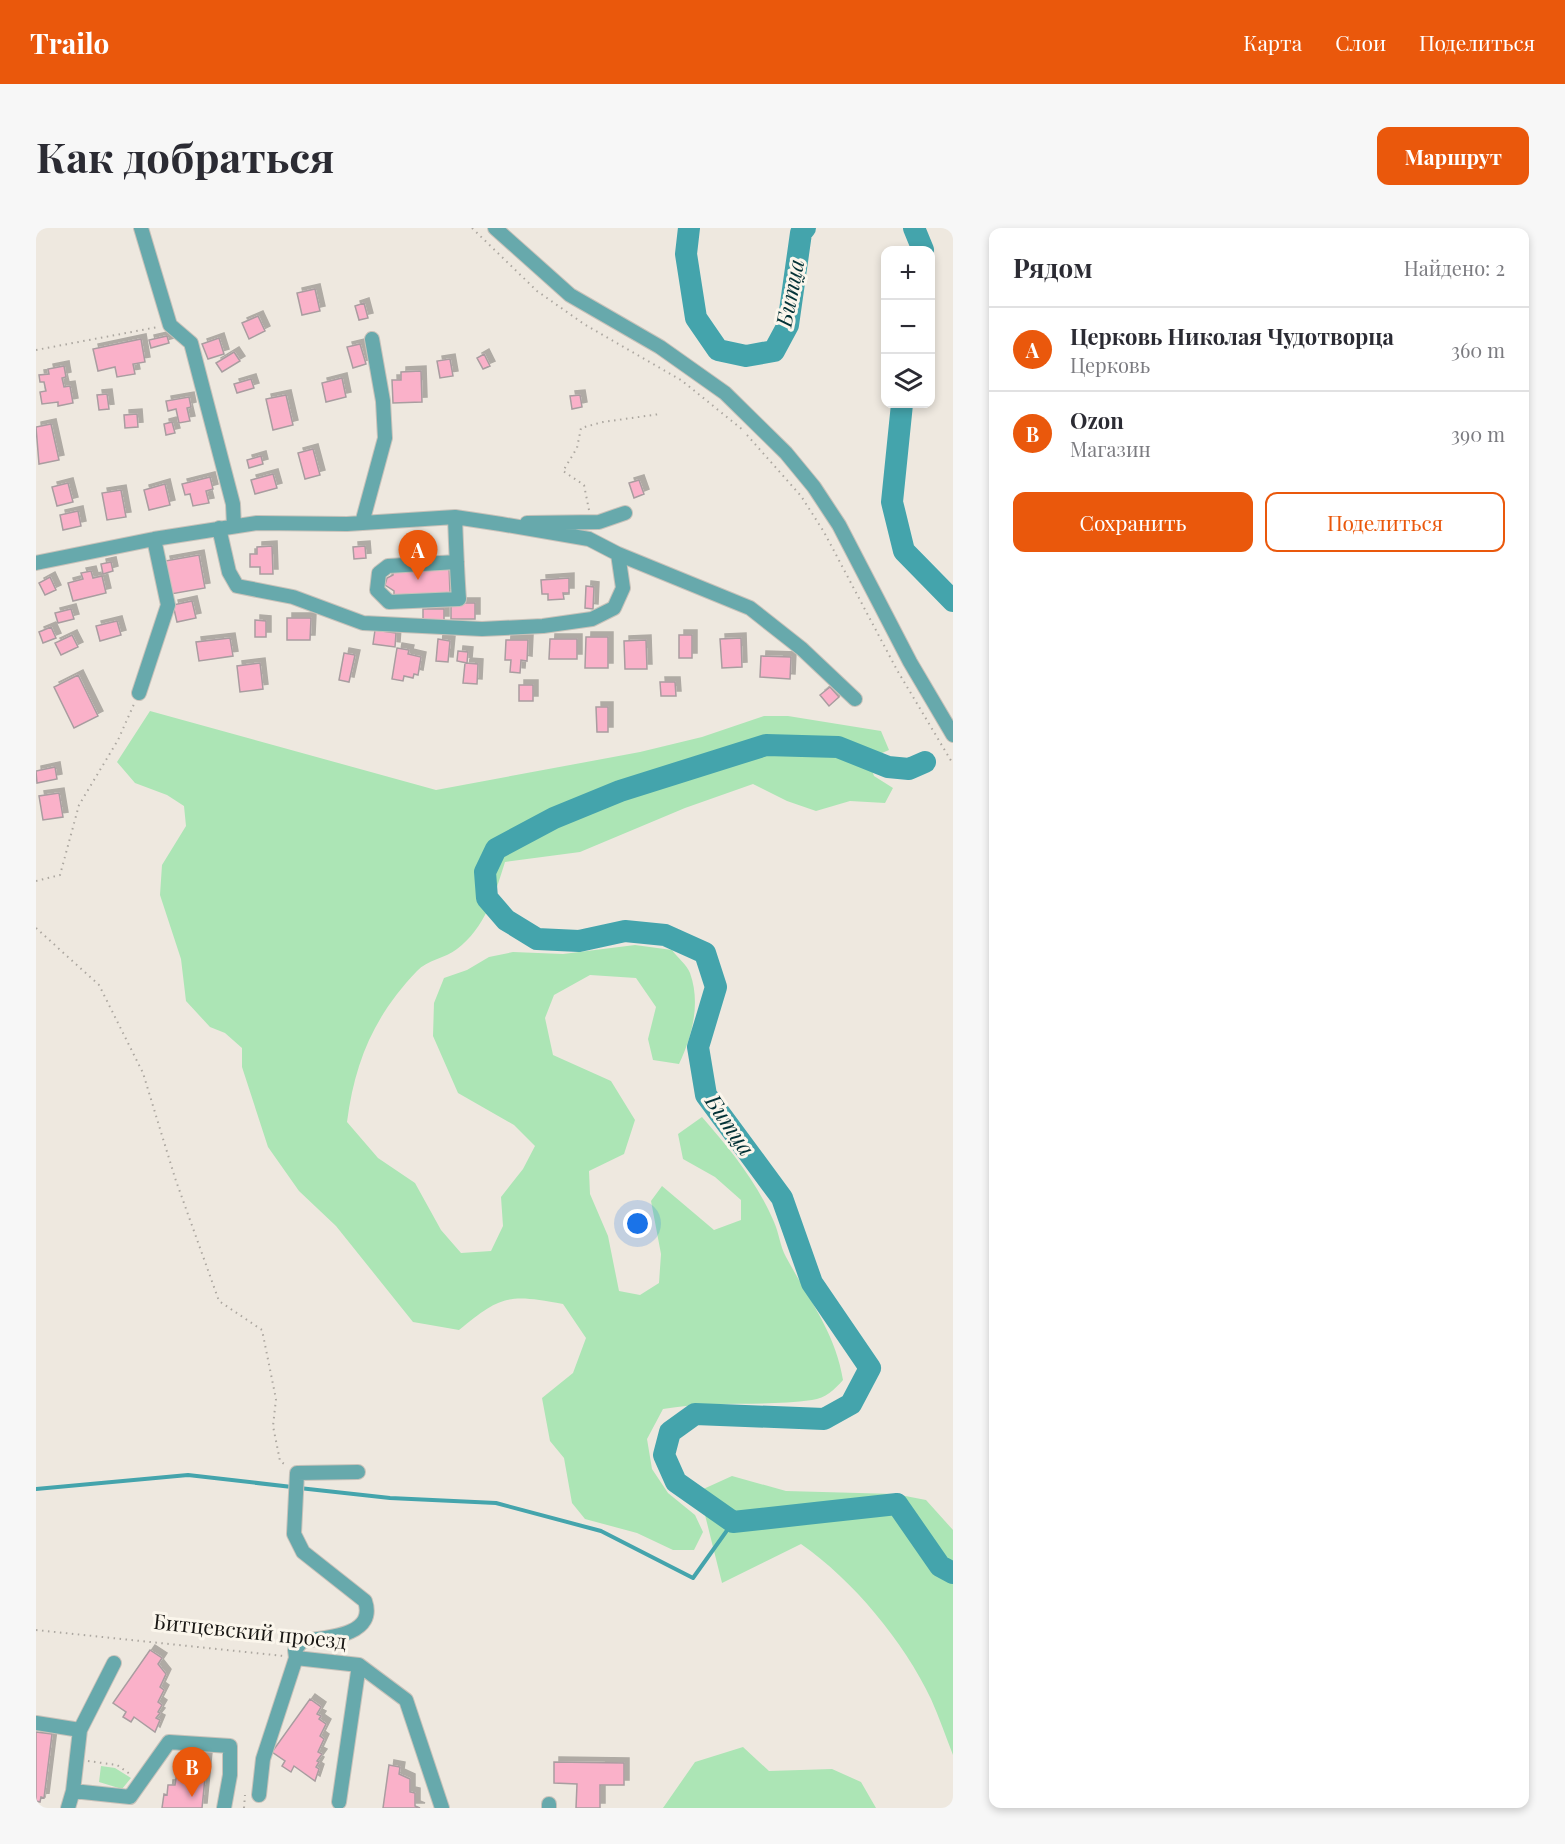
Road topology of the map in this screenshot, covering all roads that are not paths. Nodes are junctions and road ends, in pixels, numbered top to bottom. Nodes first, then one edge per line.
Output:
1 (141, 228) edge
2 (495, 228) edge
3 (372, 339) dead end
4 (625, 513) dead end
5 (454, 518) junction
6 (362, 523) junction
7 (501, 524) junction
8 (234, 526) junction
9 (219, 528) junction
10 (154, 538) junction
11 (618, 554) junction
12 (457, 562) junction
13 (36, 563) edge
14 (139, 693) road end
15 (855, 699) dead end
16 (953, 735) edge
17 (358, 1472) dead end
18 (296, 1658) junction
19 (114, 1663) dead end
20 (359, 1665) junction
21 (36, 1723) edge
22 (80, 1730) junction
23 (73, 1791) junction
24 (252, 1795) road end
25 (339, 1802) dead end
26 (68, 1808) edge
27 (224, 1808) edge
28 (442, 1808) edge

1 - 8 street
2 - 16 street
3 - 6 street
4 - 7 street
5 - 6 street
5 - 7 street
5 - 12 street
6 - 8 street
7 - 11 street
8 - 9 street
9 - 10 street
9 - 11 street
10 - 13 street
10 - 14 street
11 - 15 street
12 - 12 street
17 - 18 street
18 - 20 street, Битцевский проезд
18 - 24 street
19 - 22 street
20 - 25 street
20 - 28 street, Битцевский проезд
21 - 22 street
22 - 23 street
23 - 26 street
23 - 27 street

